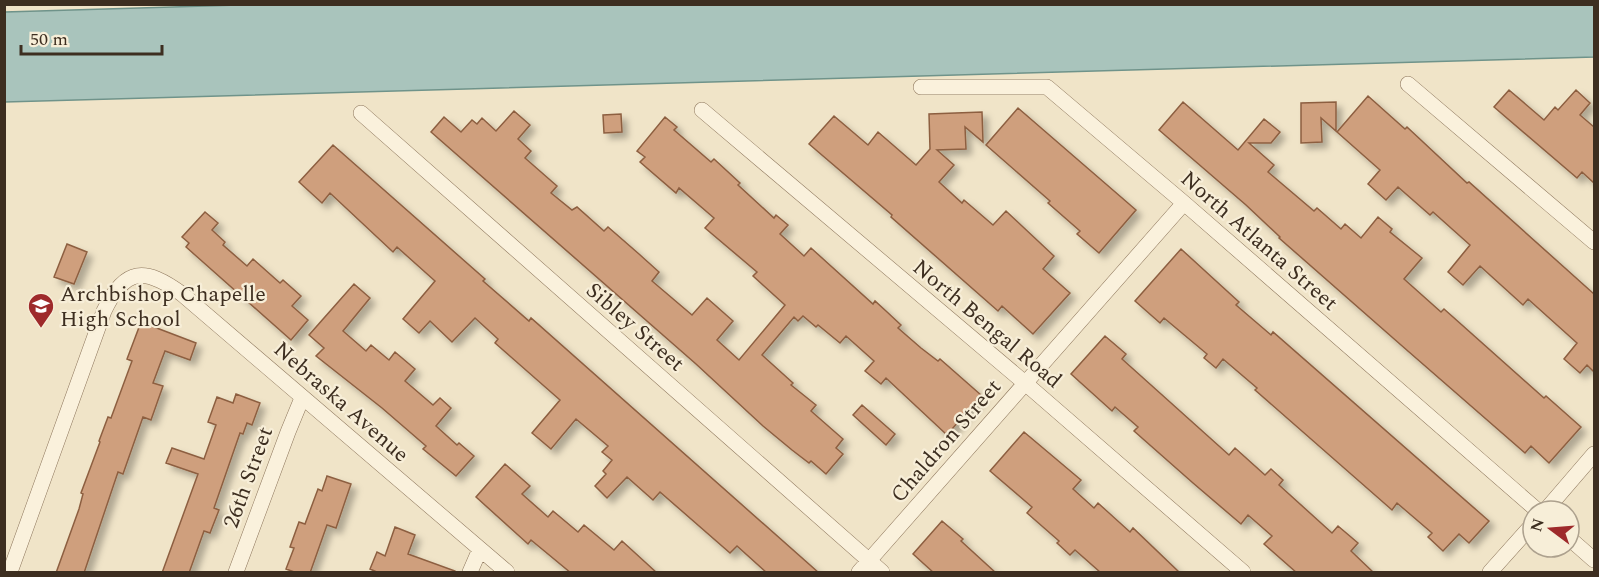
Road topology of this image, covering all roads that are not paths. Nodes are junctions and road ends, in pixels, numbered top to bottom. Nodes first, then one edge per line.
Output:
1 (1408, 84) dead end
2 (921, 87) dead end
3 (702, 110) dead end
4 (361, 113) dead end
5 (1184, 203) junction
6 (1594, 242) edge
7 (1025, 384) junction
8 (302, 398) junction
9 (1594, 454) edge
10 (1524, 499) edge
11 (1555, 499) edge
12 (1521, 538) edge
13 (480, 549) junction
14 (1581, 549) edge
15 (1594, 560) edge
16 (864, 567) edge
17 (10, 573) edge
18 (236, 573) edge
19 (471, 573) edge
20 (507, 573) edge
21 (882, 573) edge
22 (1243, 573) edge
23 (1490, 573) edge

1 - 6 street
2 - 5 street, North Atlanta Street
3 - 7 street, North Bengal Road
4 - 16 street, Sibley Street
5 - 7 street, Chaldron Street
5 - 10 street, North Atlanta Street
7 - 16 street, Chaldron Street
7 - 22 street, North Bengal Road
8 - 13 street, Nebraska Avenue
8 - 17 street, Nebraska Avenue
8 - 18 street, 26th Street
9 - 11 street
12 - 23 street
13 - 19 street
13 - 20 street, Nebraska Avenue
14 - 15 street
16 - 21 street, Sibley Street

